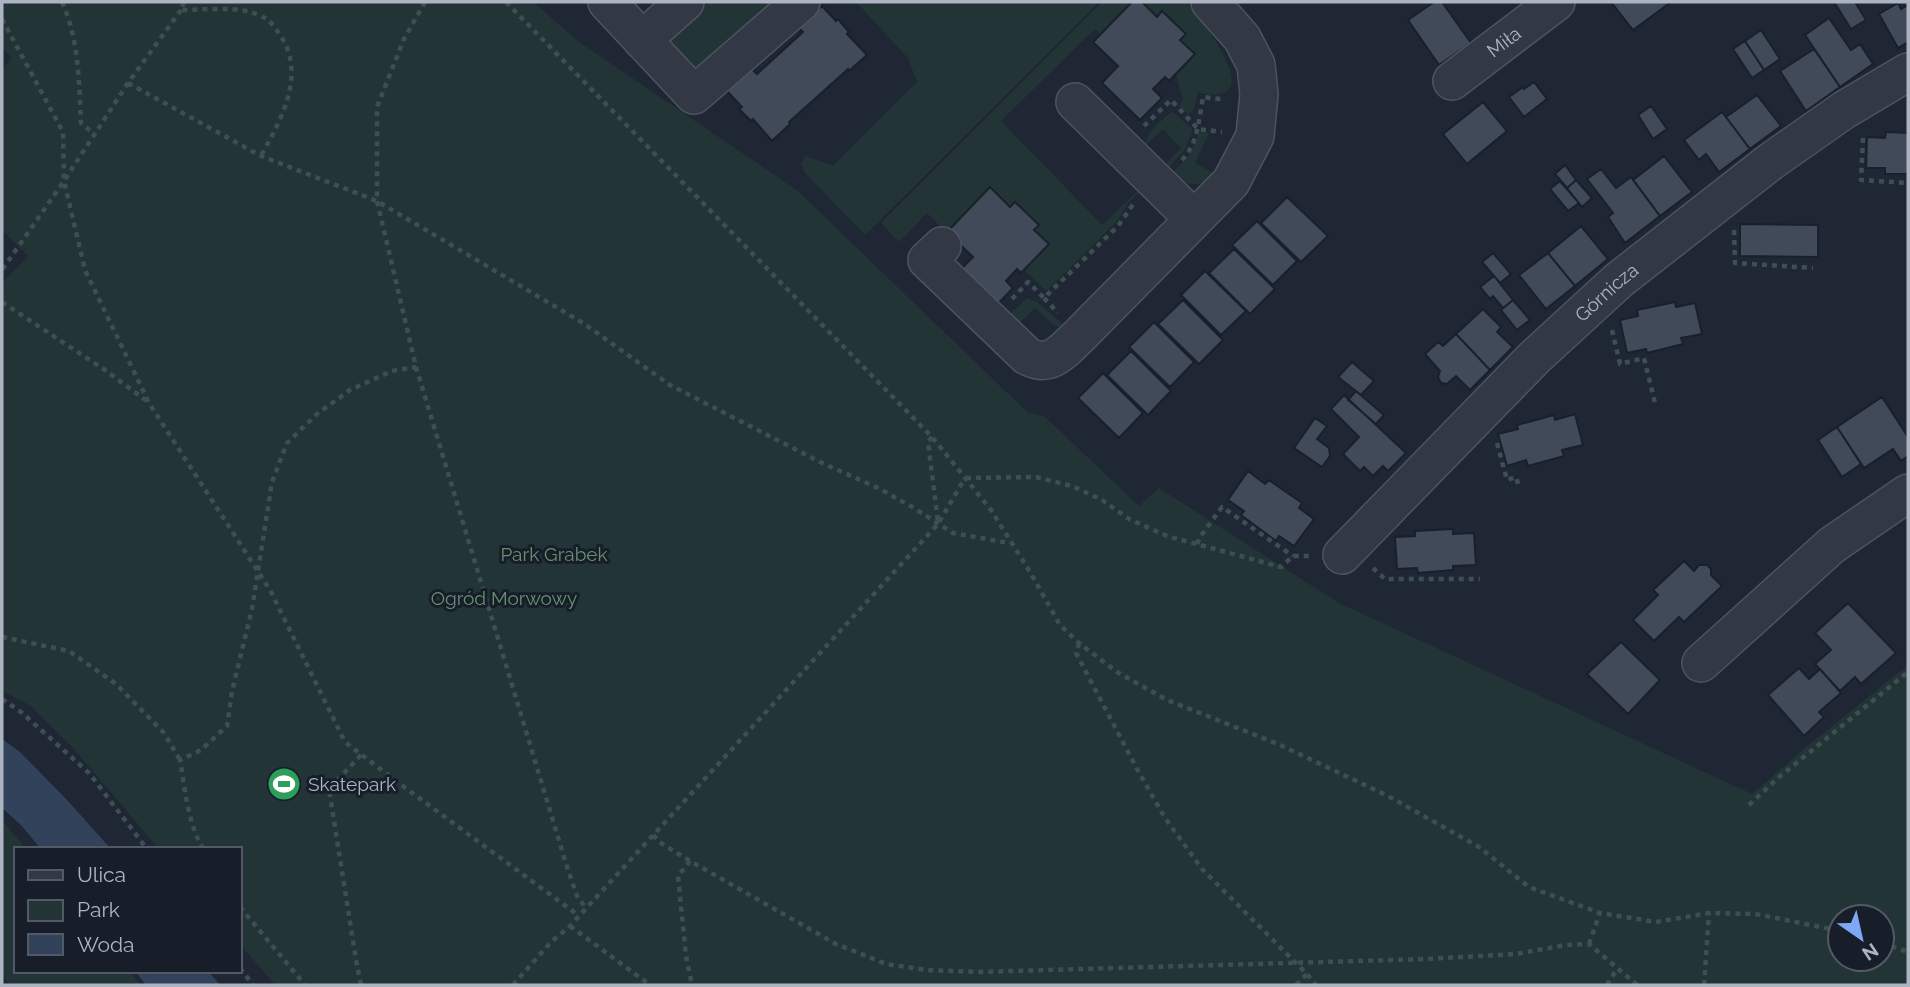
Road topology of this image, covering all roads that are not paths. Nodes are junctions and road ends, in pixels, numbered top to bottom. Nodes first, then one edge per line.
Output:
1 (607, 2) edge
2 (685, 2) edge
3 (801, 2) edge
4 (1210, 2) edge
5 (1556, 2) edge
6 (642, 40) junction
7 (1908, 72) edge
8 (1452, 81) dead end
9 (1075, 102) dead end
10 (1194, 219) junction
11 (942, 246) dead end
12 (1908, 492) edge
13 (1346, 551) road end
14 (1701, 663) dead end

1 - 6 street
2 - 6 street
3 - 6 street
4 - 10 street
5 - 8 street, Miła
7 - 13 street, Górnicza
9 - 10 street
10 - 11 street
12 - 14 street

